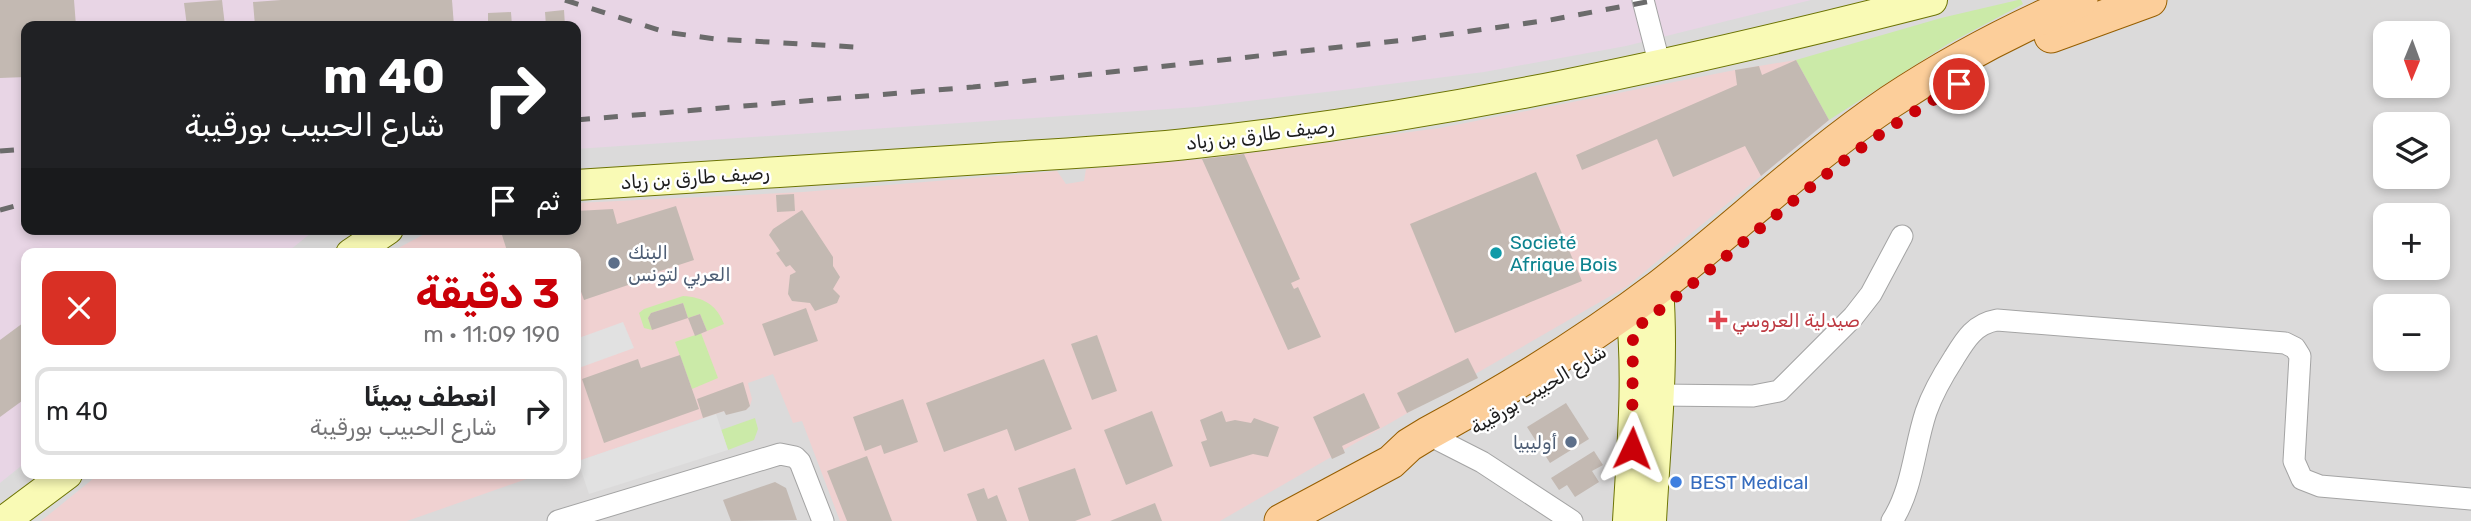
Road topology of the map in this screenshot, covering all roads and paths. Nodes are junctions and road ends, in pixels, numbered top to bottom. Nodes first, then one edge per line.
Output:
1 (1643, 0) edge
2 (1932, 0) edge
3 (2081, 0) edge
4 (2133, 2) edge
5 (1660, 66) junction
6 (581, 184) edge
7 (379, 235) edge
8 (1902, 236) dead end
9 (360, 248) edge
10 (1645, 309) junction
11 (1658, 395) junction
12 (1436, 438) junction
13 (60, 479) edge
14 (2471, 499) edge
15 (4, 521) edge
16 (558, 521) edge
17 (823, 521) edge
18 (1281, 521) edge
19 (1572, 521) edge
20 (1628, 521) edge
21 (1651, 521) edge
22 (1892, 521) edge

1 - 5 street
2 - 5 main road, رصيف طارق بن زياد
3 - 10 main road, شارع الحبيب بورقيبة
4 - 10 main road, شارع الحبيب بورقيبة
5 - 6 main road, رصيف طارق بن زياد
7 - 9 main road
8 - 11 street
10 - 11 main road
10 - 12 main road, شارع الحبيب بورقيبة
10 - 20 main road
11 - 21 main road
12 - 18 main road, شارع الحبيب بورقيبة
12 - 19 street
13 - 15 main road
14 - 22 street
16 - 17 street

